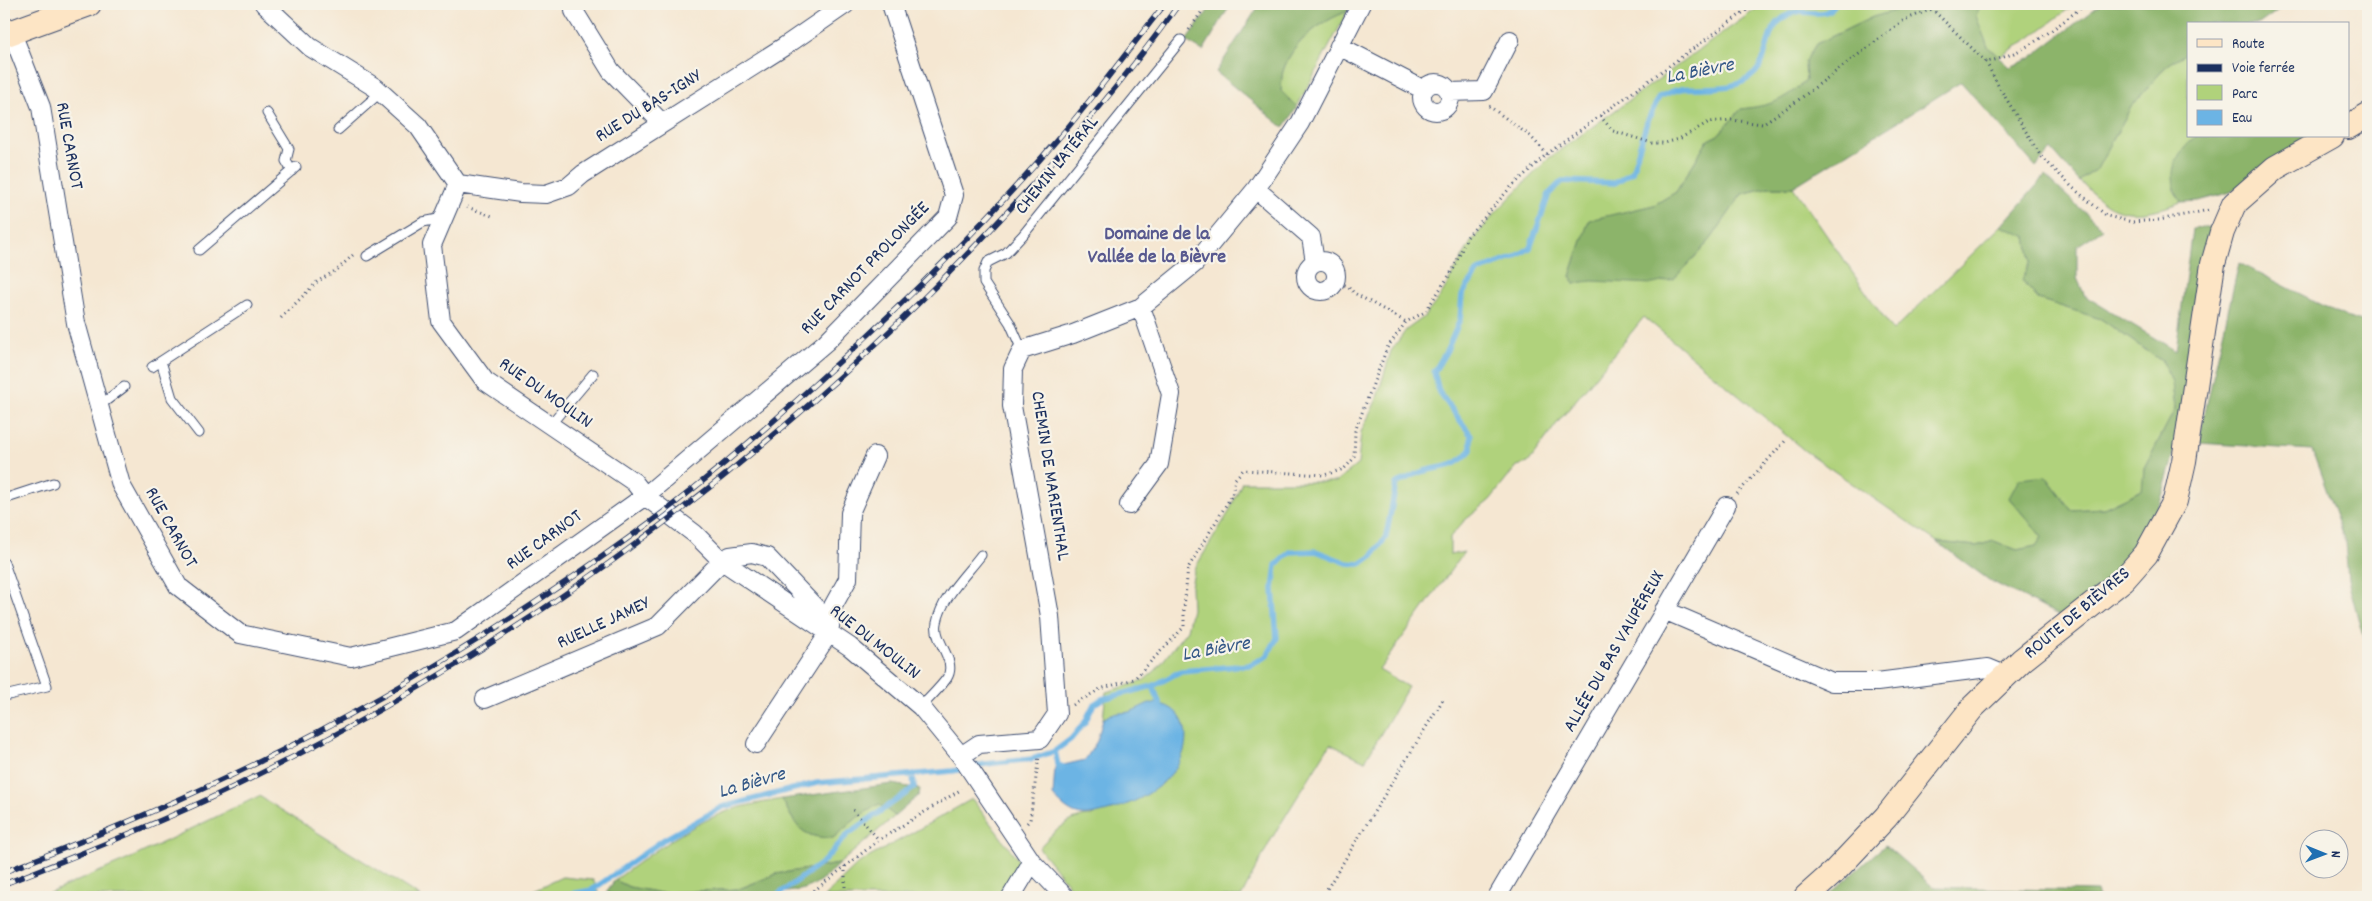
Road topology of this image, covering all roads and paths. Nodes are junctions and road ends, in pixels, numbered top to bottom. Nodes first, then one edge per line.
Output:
1 (89, 4) edge
2 (264, 4) edge
3 (846, 4) edge
4 (891, 4) edge
5 (1207, 4) edge
6 (1361, 4) edge
7 (1755, 4) edge
8 (1929, 4) edge
9 (2086, 4) edge
10 (1932, 10) junction
11 (574, 11) dead end
12 (8, 34) edge
13 (1181, 40) joint
14 (1510, 40) dead end
15 (1339, 46) junction
16 (1986, 62) junction
17 (1424, 90) junction
18 (1484, 91) junction
19 (381, 92) junction
20 (1450, 92) junction
21 (267, 113) dead end
22 (2368, 115) edge
23 (1600, 116) junction
24 (662, 123) junction
25 (2350, 126) edge
26 (338, 130) dead end
27 (2328, 138) edge
28 (1546, 154) junction
29 (1256, 189) junction
30 (455, 191) junction
31 (2234, 204) junction
32 (494, 217) dead end
33 (444, 218) junction
34 (199, 250) dead end
35 (367, 256) joint
36 (1315, 262) junction
37 (1335, 282) junction
38 (247, 304) dead end
39 (1141, 307) junction
40 (281, 318) dead end
41 (1406, 322) junction
42 (1022, 350) junction
43 (161, 361) junction
44 (152, 367) dead end
45 (593, 374) dead end
46 (124, 387) dead end
47 (99, 406) junction
48 (550, 425) junction
49 (199, 434) dead end
50 (1787, 439) dead end
51 (875, 456) dead end
52 (53, 483) dead end
53 (645, 496) junction
54 (4, 499) edge
55 (1129, 505) dead end
56 (1726, 506) joint
57 (981, 555) dead end
58 (722, 561) junction
59 (4, 563) edge
60 (1664, 610) junction
61 (829, 628) junction
62 (2005, 675) junction
63 (4, 696) edge
64 (1444, 698) dead end
65 (486, 699) dead end
66 (921, 707) junction
67 (1057, 714) junction
68 (756, 744) dead end
69 (1039, 750) dead end
70 (961, 756) junction
71 (978, 780) junction
72 (853, 810) dead end
73 (1014, 835) junction
74 (879, 840) junction
75 (1032, 862) junction
76 (845, 866) junction
77 (806, 897) edge
78 (845, 897) edge
79 (1011, 897) edge
80 (1065, 897) edge
81 (1322, 897) edge
82 (1496, 897) edge
83 (1806, 897) edge

1 - 12 street
2 - 19 street
3 - 24 street, RUE DU BAS-IGNY
4 - 53 street, RUE CARNOT PROLONGÉE
5 - 13 path
6 - 15 street
7 - 23 path
8 - 10 path
9 - 16 path
10 - 16 path
10 - 23 path
11 - 24 street
12 - 47 street, RUE CARNOT
13 - 42 lane, CHEMIN LATÉRAL
14 - 18 street
15 - 17 street
15 - 29 street
16 - 31 path
17 - 20 street
17 - 20 street
18 - 20 street
18 - 28 path
19 - 26 lane
19 - 30 street
21 - 34 lane
22 - 25 street
23 - 28 path
24 - 30 street, RUE DU BAS-IGNY
27 - 31 street, ROUTE DE BIÈVRES
28 - 41 path
29 - 36 street
29 - 39 street
30 - 32 path
30 - 33 street, RUE DU MOULIN
31 - 62 street, ROUTE DE BIÈVRES
33 - 35 lane
33 - 48 street, RUE DU MOULIN
35 - 40 path
36 - 37 street
36 - 37 street
37 - 41 path
38 - 43 lane
39 - 42 street
39 - 55 street
41 - 67 path
42 - 67 street, CHEMIN DE MARIENTHAL
43 - 44 lane
43 - 49 lane
45 - 48 lane
46 - 47 lane
47 - 53 street, RUE CARNOT
48 - 53 street, RUE DU MOULIN
50 - 56 path
51 - 61 street
52 - 54 lane
53 - 58 street, RUE DU MOULIN
56 - 60 street, ALLÉE DU BAS VAUPÉREUX
57 - 66 lane
58 - 61 street, RUE DU MOULIN
58 - 61 street, RUE DU MOULIN
58 - 65 street, RUELLE JAMEY
59 - 63 lane
60 - 62 street
60 - 82 street, ALLÉE DU BAS VAUPÉREUX
61 - 66 street, RUE DU MOULIN
61 - 68 street
62 - 83 street, ROUTE DE BIÈVRES
64 - 81 path
66 - 70 street, RUE DU MOULIN
67 - 70 street
69 - 73 path
70 - 71 street, RUE DU MOULIN
71 - 73 street, RUE DU MOULIN
71 - 74 path
72 - 74 path
73 - 75 street, RUE DU MOULIN
74 - 76 path
75 - 79 street
75 - 80 street, RUE DU MOULIN
76 - 77 path
76 - 78 path

